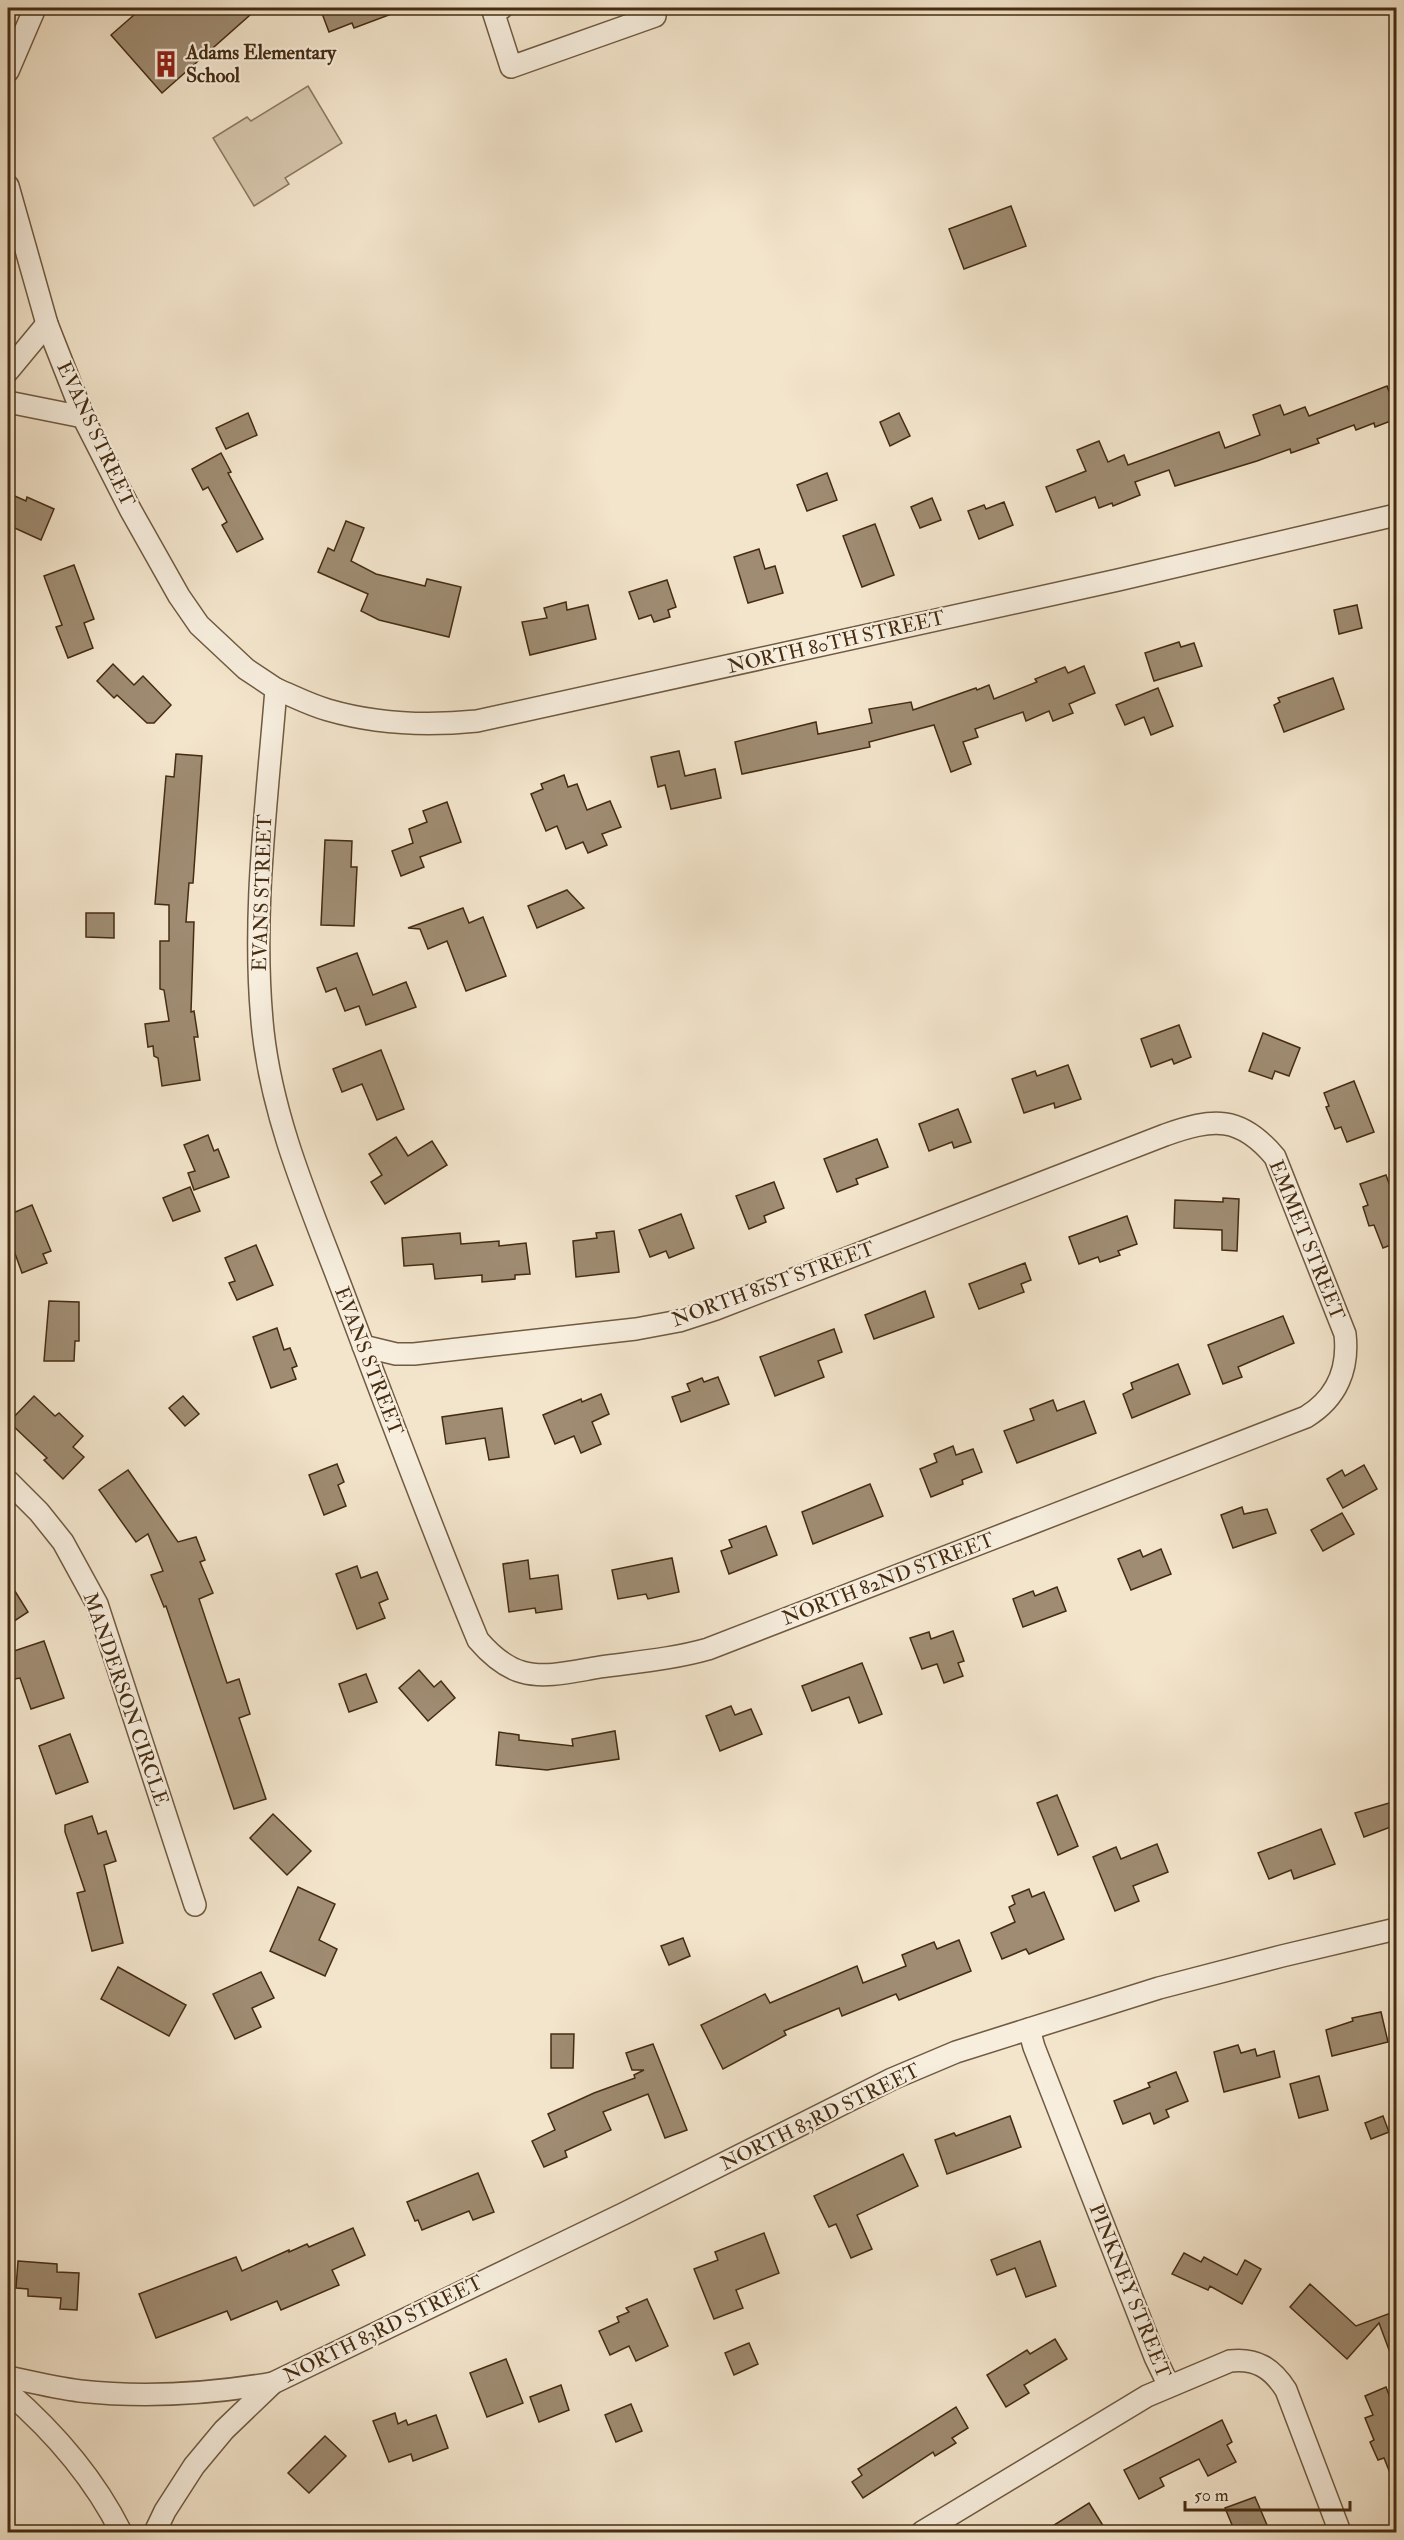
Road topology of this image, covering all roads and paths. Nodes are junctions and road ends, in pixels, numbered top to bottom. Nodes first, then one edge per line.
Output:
1 (35, 8) edge
2 (502, 8) edge
3 (652, 8) edge
4 (8, 71) edge
5 (8, 186) edge
6 (47, 324) junction
7 (8, 371) edge
8 (8, 402) edge
9 (83, 417) junction
10 (1396, 515) edge
11 (276, 689) junction
12 (1165, 1135) joint
13 (363, 1346) junction
14 (1295, 1422) joint
15 (8, 1481) edge
16 (478, 1640) joint
17 (195, 1905) dead end
18 (1396, 1929) edge
19 (1029, 2029) junction
20 (8, 2376) edge
21 (273, 2383) junction
22 (1169, 2386) junction
23 (8, 2392) edge
24 (121, 2532) edge
25 (155, 2532) edge
26 (922, 2532) edge
27 (1340, 2532) edge

1 - 4 street
2 - 3 street
5 - 6 street, EVANS STREET
6 - 7 street
6 - 9 street, EVANS STREET
8 - 9 street
9 - 11 street, EVANS STREET
10 - 11 street, NORTH 80TH STREET
11 - 13 street, EVANS STREET
12 - 13 street, NORTH 81ST STREET
12 - 14 street, EMMET STREET
13 - 16 street, EVANS STREET
14 - 16 street, NORTH 82ND STREET
15 - 17 street, MANDERSON CIRCLE
18 - 19 street, NORTH 83RD STREET
19 - 21 street, NORTH 83RD STREET
19 - 22 street, PINKNEY STREET
20 - 21 street, NORTH 83RD STREET
21 - 25 street, NORTH 83RD STREET
22 - 26 street
22 - 27 street, PINKNEY STREET
23 - 24 street

